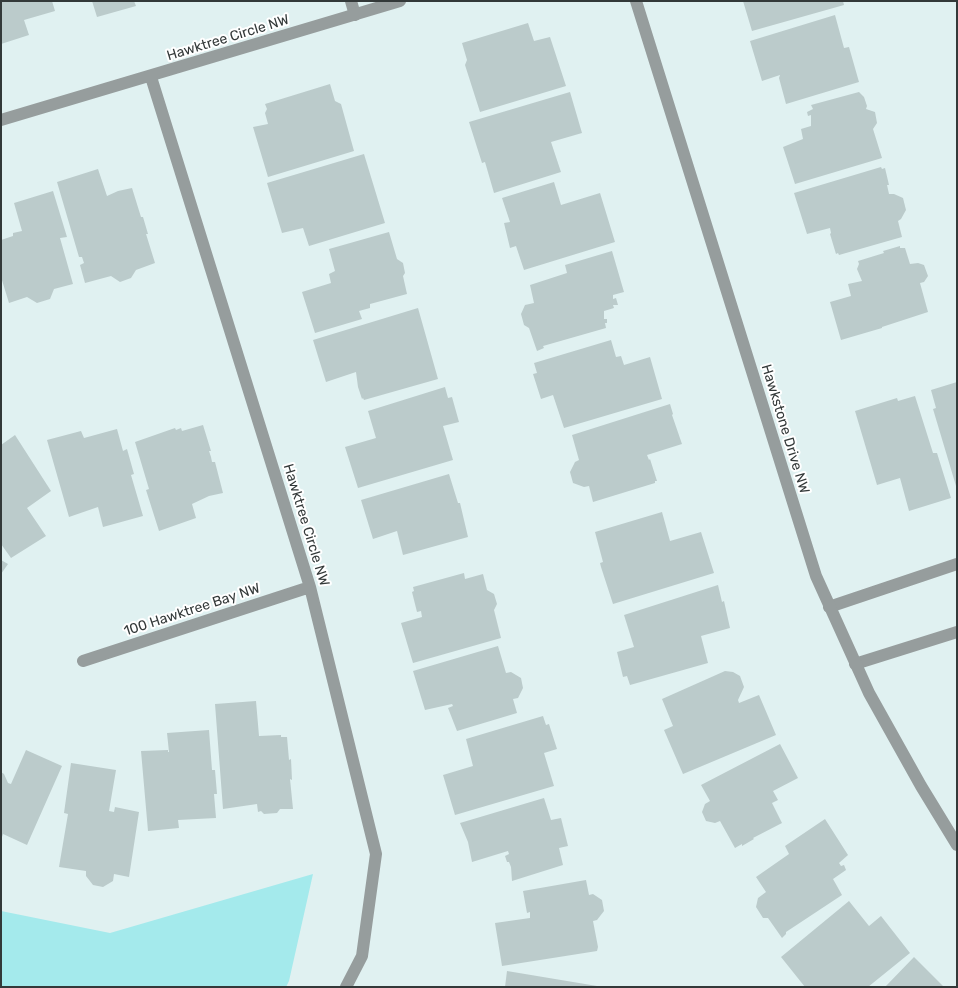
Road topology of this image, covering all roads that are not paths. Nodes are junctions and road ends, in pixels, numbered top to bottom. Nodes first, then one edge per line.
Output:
1 (351, 1) edge
2 (400, 1) edge
3 (636, 1) edge
4 (356, 15) junction
5 (151, 77) junction
6 (1, 120) edge
7 (957, 564) edge
8 (310, 587) junction
9 (829, 607) junction
10 (957, 632) edge
11 (82, 661) dead end
12 (855, 664) junction
13 (957, 845) edge
14 (346, 987) edge

1 - 4 street
2 - 4 street, Hawktree Circle NW
3 - 9 street, Hawkstone Drive NW
4 - 5 street, Hawktree Circle NW
5 - 6 street, Hawktree Circle NW
5 - 8 street, Hawktree Circle NW
7 - 9 street
8 - 11 street, 100 Hawktree Bay NW
8 - 14 street, Hawktree Circle NW
9 - 12 street, Hawkstone Drive NW
10 - 12 street
12 - 13 street, Hawkstone Drive NW

